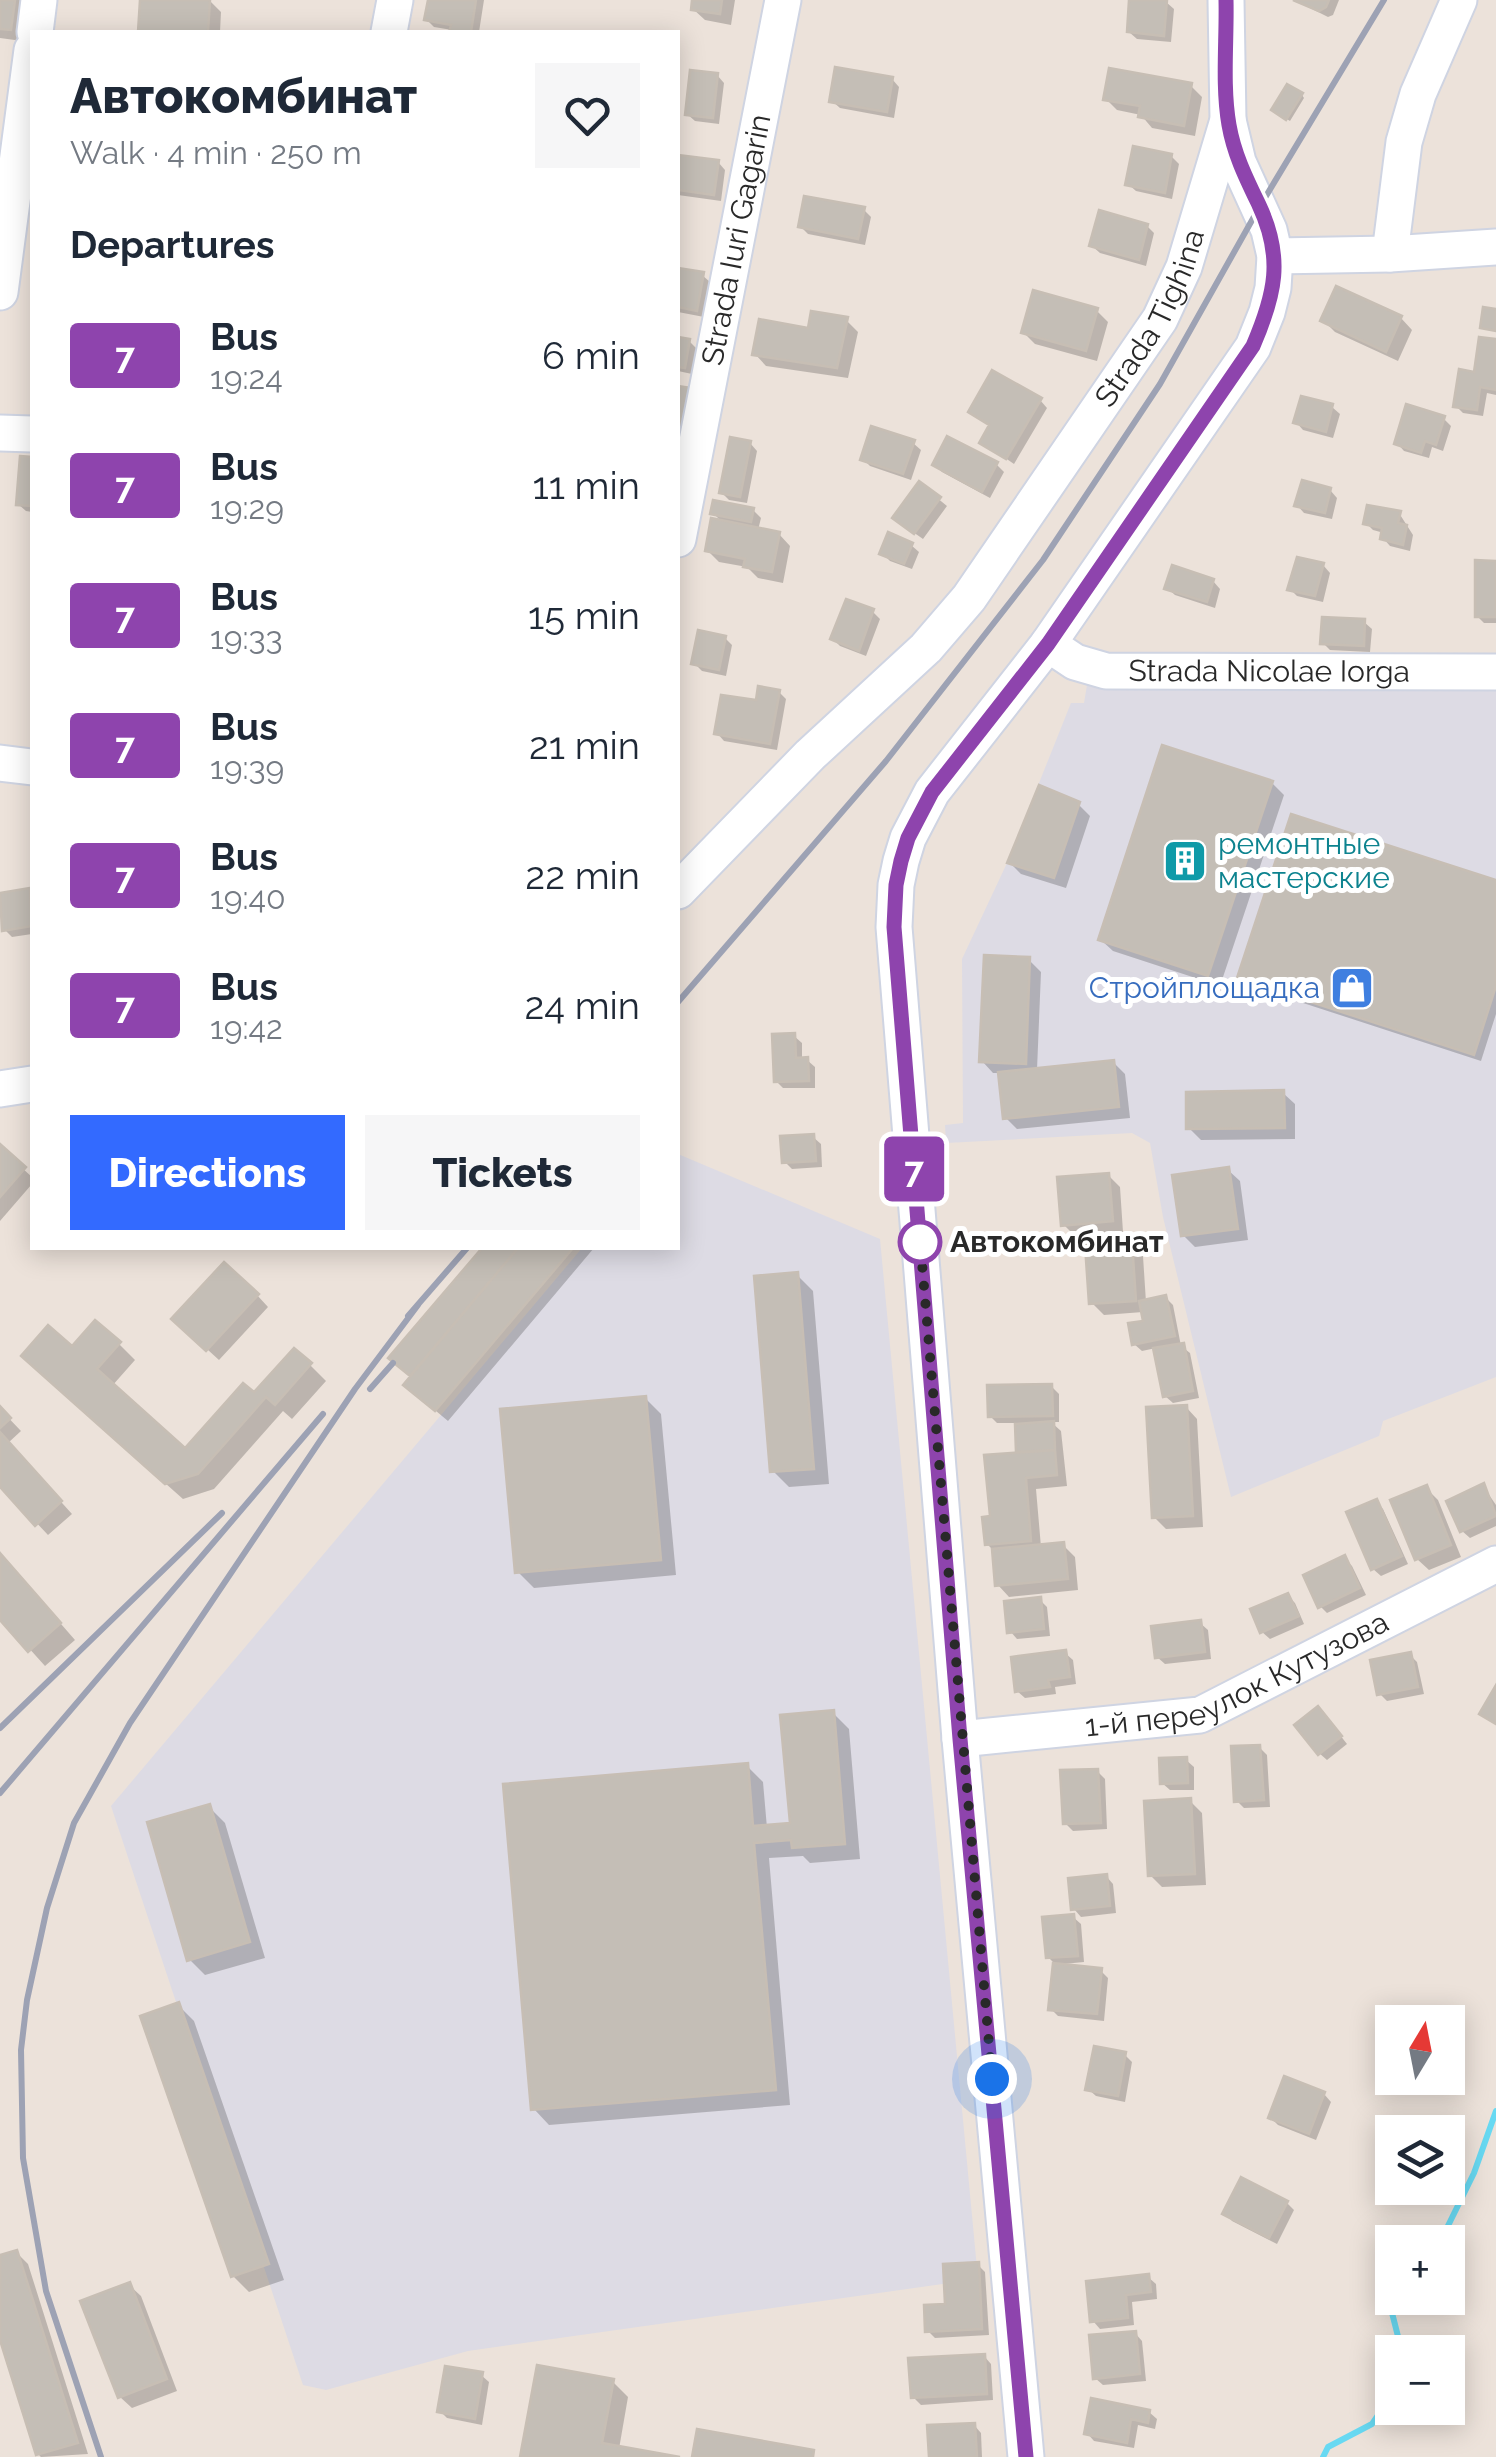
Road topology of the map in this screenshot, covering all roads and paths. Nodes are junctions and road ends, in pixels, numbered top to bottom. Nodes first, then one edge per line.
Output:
1 (39, 0) edge
2 (396, 0) edge
3 (783, 0) edge
4 (1226, 0) edge
5 (1459, 0) edge
6 (35, 30) edge
7 (389, 30) edge
8 (30, 65) edge
9 (1228, 120) junction
10 (1496, 246) edge
11 (1390, 254) junction
12 (1275, 256) junction
13 (0, 292) edge
14 (0, 433) edge
15 (30, 434) edge
16 (680, 529) edge
17 (1048, 644) junction
18 (1496, 672) edge
19 (0, 763) edge
20 (30, 766) edge
21 (680, 889) edge
22 (30, 1084) edge
23 (0, 1090) edge
24 (1496, 1564) edge
25 (960, 1739) junction
26 (1026, 2457) edge

1 - 6 street
2 - 7 street
3 - 16 street, Strada Iuri Gagarin
4 - 9 street, Strada Tighina
5 - 11 street
8 - 13 street
9 - 12 street
9 - 21 street, Strada Tighina
10 - 11 street
11 - 12 street
12 - 17 street
14 - 15 street
17 - 18 street, Strada Nicolae Iorga
17 - 25 street
19 - 20 street
22 - 23 street
24 - 25 street, 1-й переулок Кутузова
25 - 26 street

